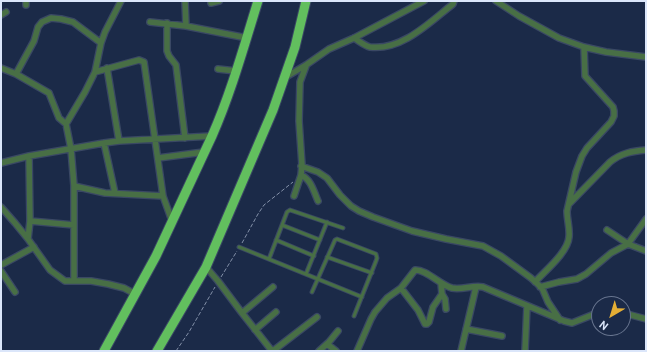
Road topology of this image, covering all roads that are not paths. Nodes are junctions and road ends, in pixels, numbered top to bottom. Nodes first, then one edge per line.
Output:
1 (121, 1) edge
2 (185, 1) edge
3 (219, 1) edge
4 (258, 1) edge
5 (306, 1) edge
6 (424, 1) edge
7 (454, 1) edge
8 (496, 1) edge
9 (211, 3) dead end
10 (150, 22) dead end
11 (166, 23) junction
12 (186, 26) junction
13 (247, 38) junction
14 (354, 38) junction
15 (101, 44) junction
16 (584, 47) junction
17 (646, 58) edge
18 (306, 65) junction
19 (1, 68) edge
20 (107, 68) junction
21 (218, 69) dead end
22 (236, 71) junction
23 (95, 72) junction
24 (16, 74) junction
25 (284, 78) junction
26 (66, 124) junction
27 (212, 136) junction
28 (185, 138) junction
29 (155, 139) junction
30 (119, 141) junction
31 (104, 143) junction
32 (71, 149) junction
33 (646, 150) edge
34 (204, 152) junction
35 (29, 156) junction
36 (158, 158) junction
37 (1, 163) edge
38 (301, 166) junction
39 (301, 175) junction
40 (74, 186) junction
41 (115, 193) junction
42 (163, 196) junction
43 (294, 196) dead end
44 (318, 201) dead end
45 (568, 205) junction
46 (1, 207) edge
47 (30, 220) junction
48 (646, 220) edge
49 (172, 222) junction
50 (327, 222) junction
51 (74, 225) junction
52 (282, 225) junction
53 (343, 228) dead end
54 (606, 230) dead end
55 (28, 239) junction
56 (276, 240) junction
57 (320, 240) junction
58 (628, 244) junction
59 (34, 247) junction
60 (239, 247) road end
61 (646, 251) edge
62 (314, 256) junction
63 (327, 257) junction
64 (269, 259) junction
65 (1, 265) edge
66 (206, 267) junction
67 (1, 271) edge
68 (372, 273) junction
69 (306, 274) junction
70 (317, 278) junction
71 (74, 280) junction
72 (535, 282) junction
73 (441, 283) junction
74 (540, 286) junction
75 (476, 287) junction
76 (274, 288) dead end
77 (401, 288) junction
78 (15, 292) dead end
79 (312, 292) dead end
80 (135, 294) junction
81 (442, 294) junction
82 (362, 297) junction
83 (527, 306) junction
84 (446, 309) dead end
85 (276, 312) dead end
86 (242, 313) junction
87 (591, 315) edge
88 (631, 315) edge
89 (354, 316) dead end
90 (317, 317) dead end
91 (646, 319) edge
92 (560, 320) junction
93 (466, 329) junction
94 (255, 330) junction
95 (338, 331) dead end
96 (502, 336) dead end
97 (327, 344) junction
98 (104, 351) edge
99 (157, 351) edge
100 (272, 351) edge
101 (318, 351) edge
102 (336, 351) edge
103 (357, 351) edge
104 (461, 351) edge
105 (525, 351) edge

1 - 15 street
2 - 12 street
3 - 9 street
4 - 13 highway
5 - 25 highway
6 - 14 street
7 - 14 street
8 - 16 street
10 - 11 street
11 - 12 street
11 - 28 street
12 - 13 street
13 - 22 highway
14 - 18 street
15 - 23 street
15 - 24 street
16 - 17 street
16 - 45 street
18 - 25 street
18 - 38 street
19 - 24 street
20 - 23 street
20 - 29 street
20 - 30 street
21 - 22 street
22 - 27 highway
23 - 26 street
24 - 26 street
25 - 66 highway
26 - 32 street
27 - 28 street
27 - 34 highway
28 - 29 street
29 - 30 street
29 - 36 street
30 - 31 street
31 - 32 street
31 - 41 street
32 - 35 street
32 - 40 street
33 - 45 street
34 - 36 street
34 - 49 highway
35 - 37 street
35 - 47 street
36 - 42 street
38 - 39 street
38 - 72 street
39 - 43 street
39 - 44 street
40 - 41 street
40 - 51 street
41 - 42 street
42 - 49 street
45 - 72 street
46 - 55 street
47 - 51 street
47 - 55 street
48 - 58 street
49 - 80 highway
50 - 52 lane
50 - 53 lane
50 - 57 lane
51 - 71 street
52 - 56 lane
52 - 57 lane
54 - 58 street
55 - 59 street
56 - 62 lane
56 - 64 lane
57 - 62 lane
58 - 61 street
58 - 74 street
59 - 65 street
59 - 71 street
60 - 64 lane
62 - 69 lane
63 - 68 lane
63 - 68 lane
63 - 70 lane
64 - 69 lane
66 - 86 street
66 - 99 highway
67 - 78 street
68 - 82 lane
69 - 70 lane
70 - 79 lane
70 - 82 lane
71 - 80 street
72 - 74 street
73 - 75 street
73 - 77 street
73 - 81 street
74 - 92 street
75 - 83 street
75 - 93 street
76 - 86 street
77 - 81 street
77 - 103 street
80 - 98 highway
81 - 84 street
82 - 89 lane
83 - 92 street
83 - 105 street
85 - 94 street
86 - 94 street
87 - 92 street
88 - 91 street
90 - 100 street
93 - 96 street
93 - 104 street
94 - 100 street
95 - 97 street
97 - 101 street
97 - 102 street

